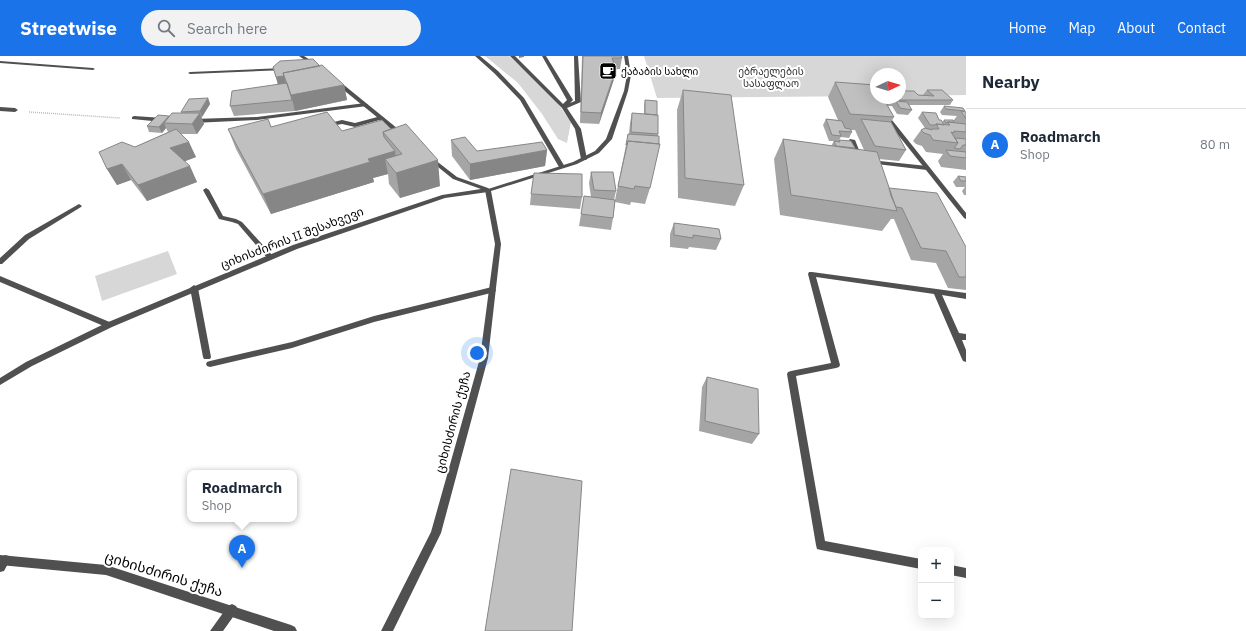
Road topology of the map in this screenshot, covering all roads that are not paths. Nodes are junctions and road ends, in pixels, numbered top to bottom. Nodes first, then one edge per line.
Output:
1 (301, 56) edge
2 (477, 56) edge
3 (512, 56) edge
4 (544, 56) edge
5 (576, 56) edge
6 (626, 56) edge
7 (0, 62) edge
8 (309, 67) edge
9 (287, 68) edge
10 (93, 69) dead end
11 (190, 72) dead end
12 (329, 76) edge
13 (365, 105) junction
14 (564, 107) junction
15 (880, 108) edge
16 (0, 109) edge
17 (15, 110) road end
18 (134, 118) dead end
19 (381, 118) junction
20 (172, 120) edge
21 (187, 120) edge
22 (316, 128) edge
23 (408, 140) edge
24 (852, 140) edge
25 (424, 154) edge
26 (584, 159) junction
27 (562, 167) junction
28 (927, 168) junction
29 (206, 190) dead end
30 (488, 190) junction
31 (79, 206) dead end
32 (966, 217) edge
33 (270, 257) junction
34 (0, 262) edge
35 (0, 279) edge
36 (194, 288) junction
37 (492, 290) junction
38 (937, 292) junction
39 (966, 296) edge
40 (109, 325) junction
41 (956, 336) junction
42 (966, 337) edge
43 (966, 360) edge
44 (0, 382) edge
45 (2, 563) edge
46 (918, 563) edge
47 (954, 571) edge
48 (966, 573) edge
49 (232, 610) junction
50 (216, 631) edge
51 (292, 631) edge
52 (387, 631) edge

1 - 8 street
2 - 27 street
3 - 14 street
4 - 14 street
5 - 14 street
6 - 26 street
7 - 10 street
9 - 11 street
12 - 13 street
13 - 19 street
13 - 21 street
14 - 26 street
15 - 28 street
16 - 17 street
18 - 20 street
19 - 22 street
19 - 23 street
24 - 28 street
25 - 30 street
26 - 27 street
27 - 30 street
28 - 32 street
29 - 33 street
30 - 33 street, ციხისძირის II შესახვევი
30 - 37 street, ციხისძირის ქუჩა
31 - 34 street
33 - 36 street, ციხისძირის II შესახვევი
35 - 40 street
36 - 37 street
36 - 40 street, ციხისძირის II შესახვევი
37 - 52 street, ციხისძირის ქუჩა
38 - 39 street
38 - 41 street
38 - 46 street
40 - 44 street, ციხისძირის II შესახვევი
41 - 42 street
41 - 43 street
45 - 49 street, ციხისძირის ქუჩა
47 - 48 street
49 - 50 street
49 - 51 street, ციხისძირის ქუჩა

